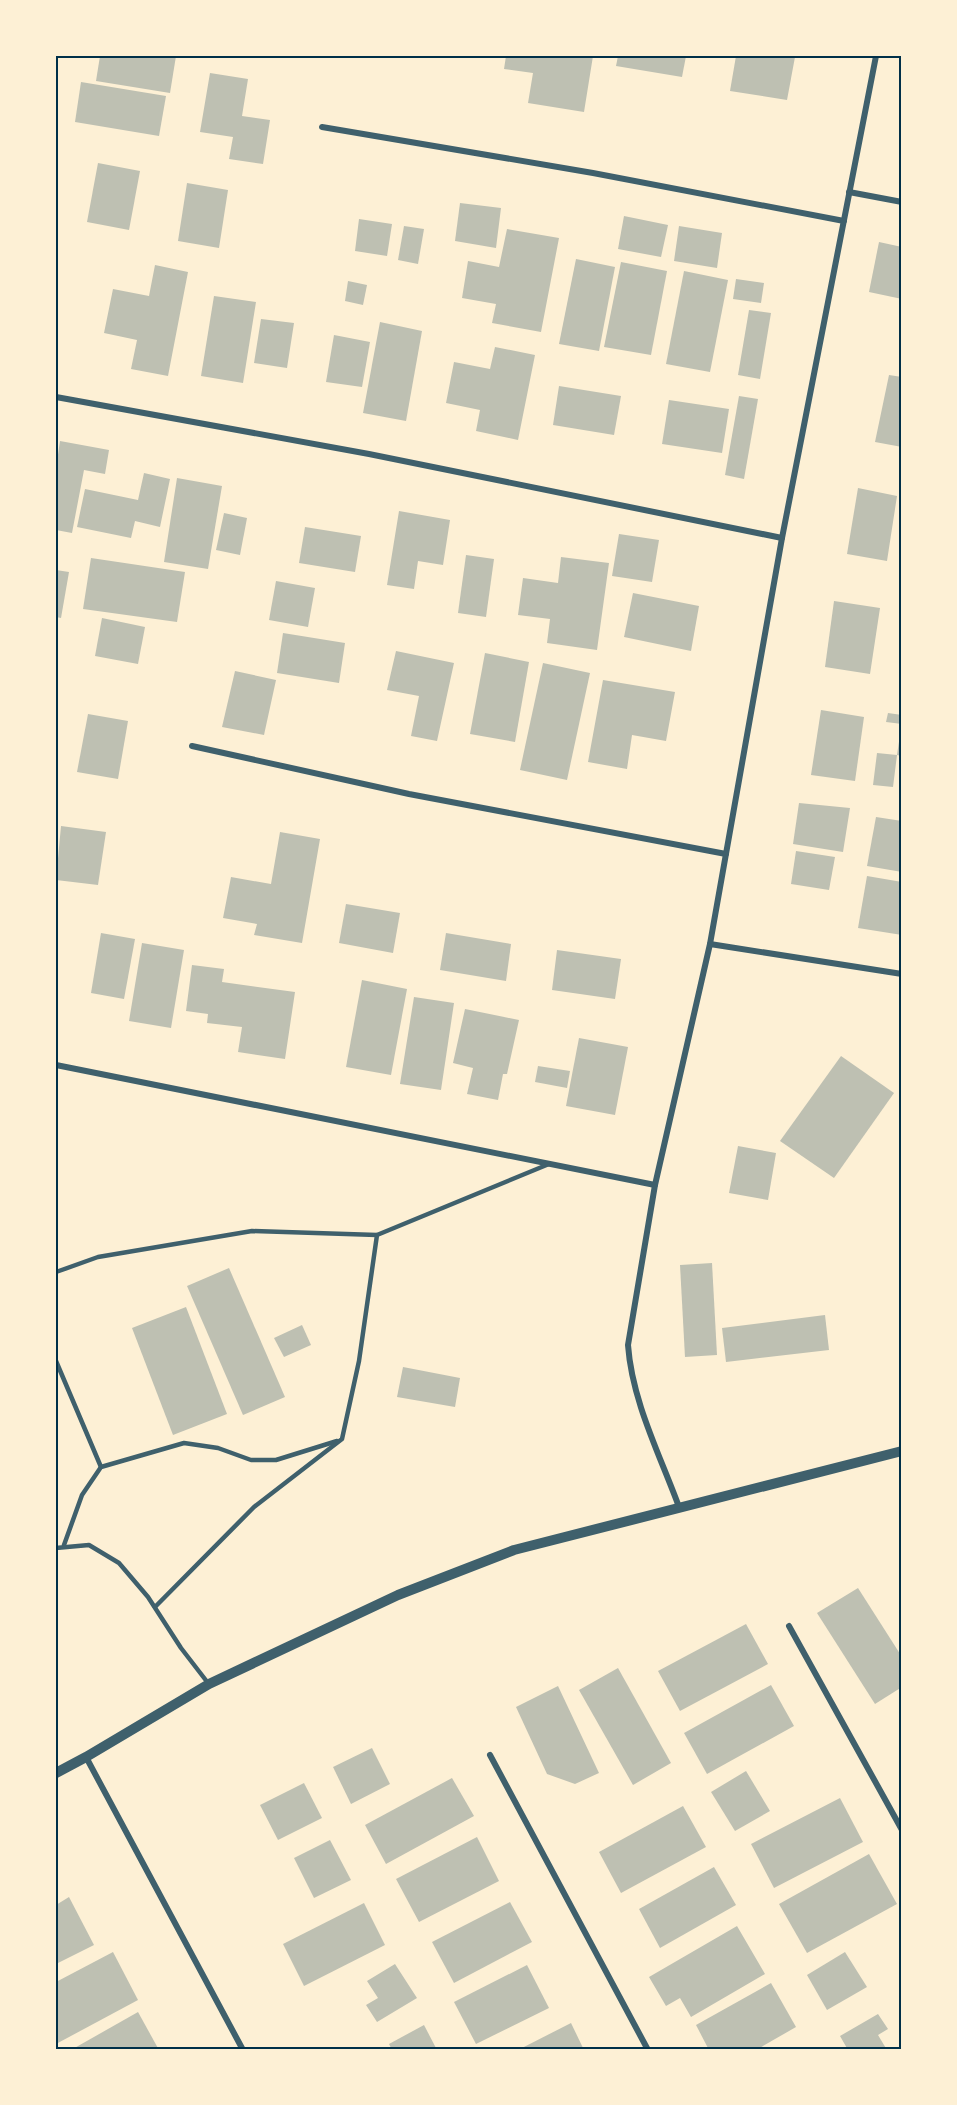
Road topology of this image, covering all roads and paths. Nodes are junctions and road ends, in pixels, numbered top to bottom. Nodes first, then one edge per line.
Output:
1 (876, 56) edge
2 (322, 127) dead end
3 (849, 192) junction
4 (902, 202) edge
5 (844, 220) junction
6 (56, 397) edge
7 (782, 538) junction
8 (192, 746) dead end
9 (726, 854) junction
10 (710, 944) junction
11 (902, 974) edge
12 (56, 1065) edge
13 (549, 1164) junction
14 (655, 1185) junction
15 (377, 1235) junction
16 (56, 1272) edge
17 (56, 1361) edge
18 (342, 1439) junction
19 (902, 1451) edge
20 (101, 1467) junction
21 (680, 1507) junction
22 (64, 1545) junction
23 (56, 1548) edge
24 (155, 1607) junction
25 (789, 1626) dead end
26 (209, 1684) junction
27 (490, 1755) dead end
28 (86, 1757) junction
29 (56, 1773) edge
30 (902, 1830) edge
31 (243, 2049) edge
32 (648, 2049) edge

1 - 3 street
2 - 5 street
3 - 4 street
3 - 5 street
5 - 7 street
6 - 7 street
7 - 9 street
8 - 9 street
9 - 10 street
10 - 11 street
10 - 14 street
12 - 13 street
13 - 14 street
13 - 15 lane
14 - 21 street
15 - 16 lane
15 - 18 lane
17 - 20 lane
18 - 20 lane
18 - 24 lane
19 - 21 street
20 - 22 lane
21 - 26 street
22 - 23 lane
22 - 24 lane
24 - 26 lane
25 - 30 street
26 - 28 street
27 - 32 street
28 - 29 street
28 - 31 street

